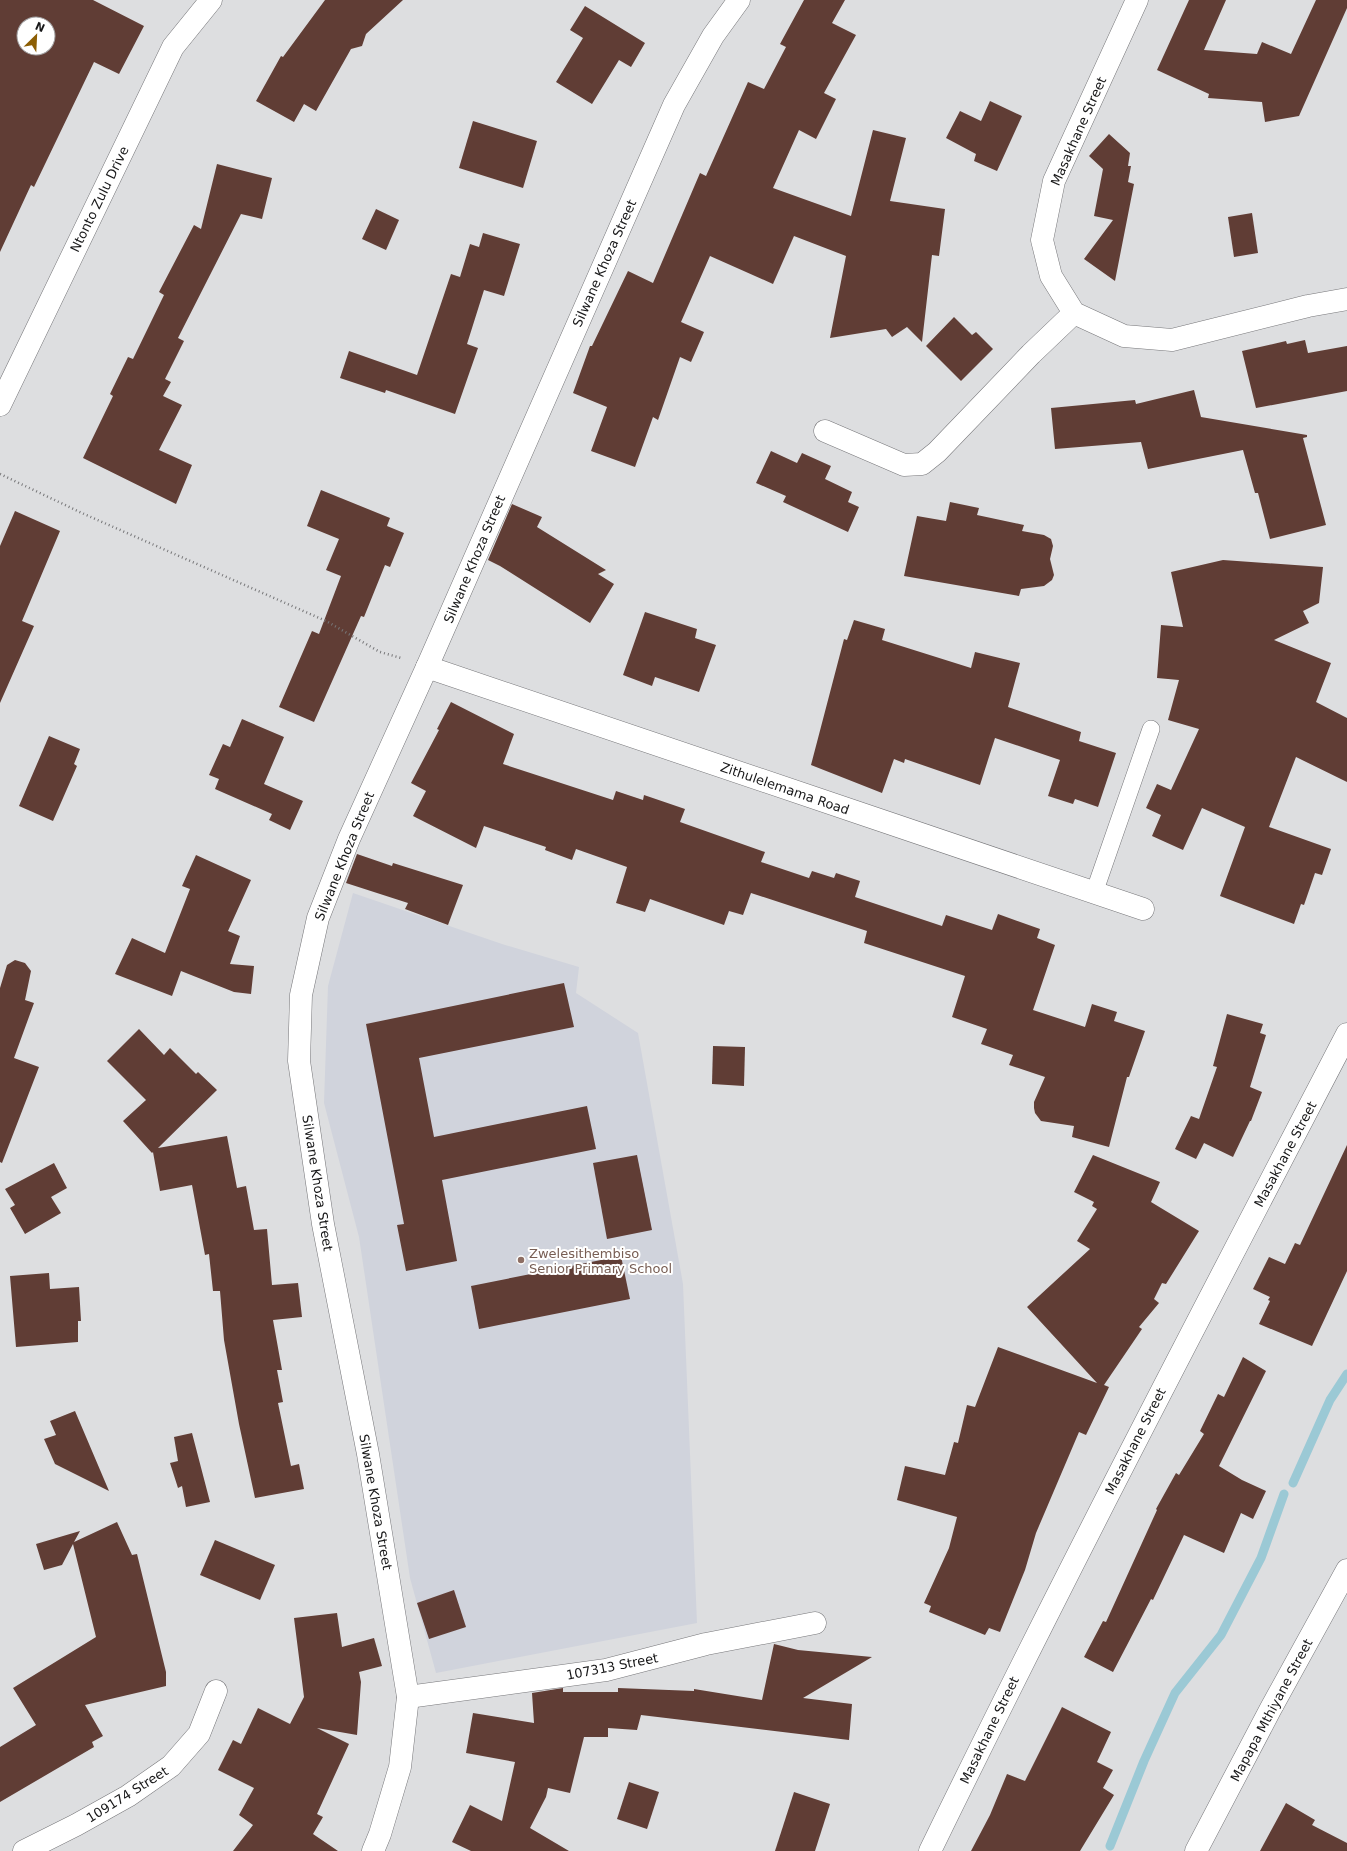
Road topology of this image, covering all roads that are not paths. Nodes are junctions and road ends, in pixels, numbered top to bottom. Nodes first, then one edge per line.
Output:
1 (211, 0) edge
2 (739, 0) edge
3 (1137, 0) edge
4 (1347, 299) edge
5 (1074, 313) junction
6 (0, 405) edge
7 (825, 431) dead end
8 (427, 667) junction
9 (1151, 729) dead end
10 (1094, 893) junction
11 (1143, 909) dead end
12 (1347, 1034) edge
13 (1347, 1570) edge
14 (815, 1623) dead end
15 (216, 1691) dead end
16 (408, 1697) junction
17 (24, 1851) edge
18 (373, 1851) edge
19 (930, 1851) edge
20 (1196, 1851) edge

1 - 6 street, Ntonto Zulu Drive
2 - 8 street, Silwane Khoza Street
3 - 5 street, Masakhane Street
4 - 5 street
5 - 7 street
8 - 10 street, Zithulelemama Road
8 - 16 street, Silwane Khoza Street
9 - 10 lane
10 - 11 street, Zithulelemama Road
12 - 19 street, Masakhane Street
13 - 20 street, Mapapa Mthiyane Street
14 - 16 street, 107313 Street
15 - 17 street, 109174 Street
16 - 18 street, Silwane Khoza Street

